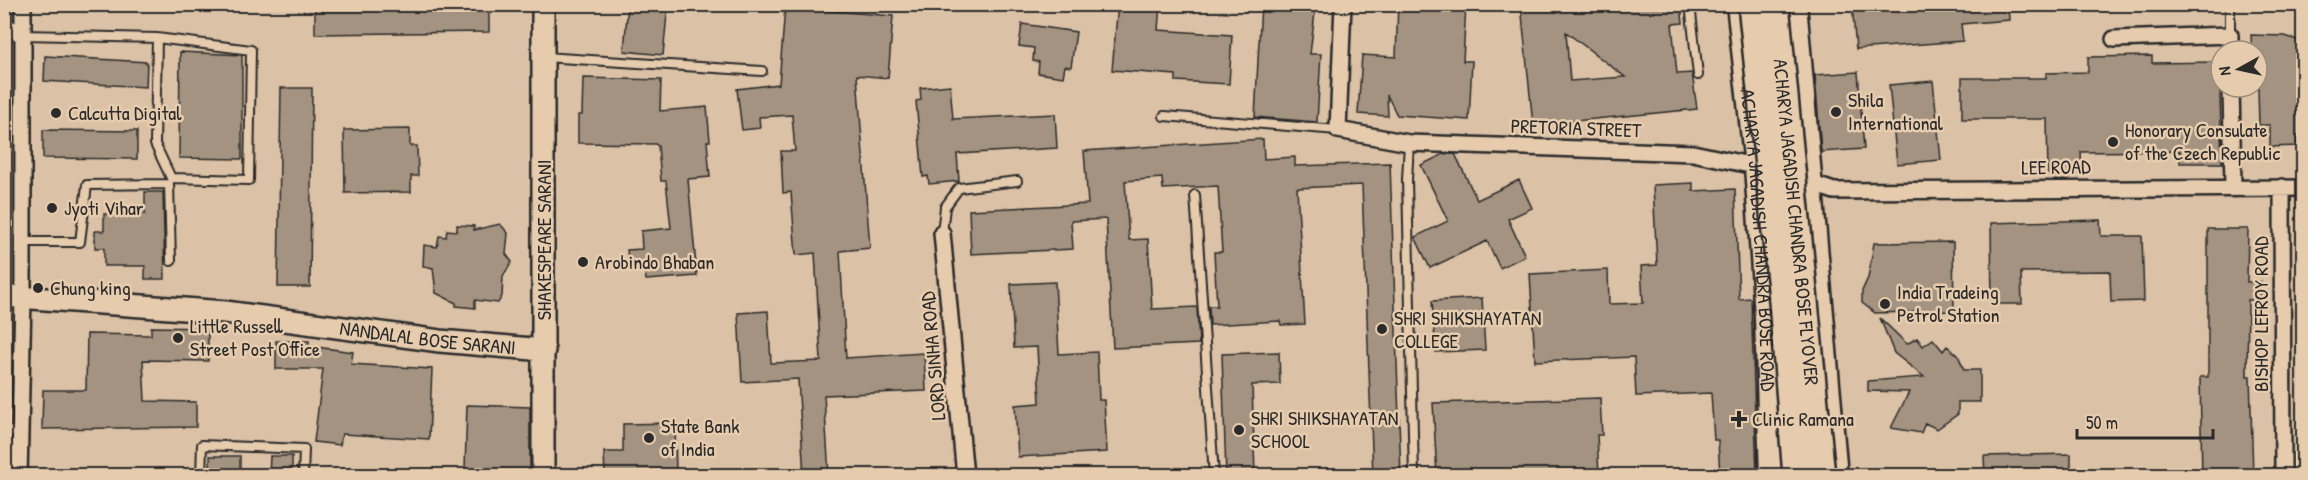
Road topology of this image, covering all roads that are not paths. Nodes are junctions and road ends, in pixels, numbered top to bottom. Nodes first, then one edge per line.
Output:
1 (23, 4) edge
2 (543, 4) edge
3 (1343, 4) edge
4 (1690, 4) edge
5 (1737, 4) edge
6 (1752, 4) edge
7 (1775, 4) edge
8 (1795, 4) edge
9 (2230, 4) edge
10 (4, 25) edge
11 (23, 35) junction
12 (157, 38) junction
13 (2114, 39) dead end
14 (2230, 39) edge
15 (2209, 42) edge
16 (542, 57) junction
17 (762, 71) dead end
18 (1698, 75) dead end
19 (2231, 99) edge
20 (1164, 116) dead end
21 (1338, 130) junction
22 (1409, 143) junction
23 (1755, 166) junction
24 (1017, 181) dead end
25 (1810, 182) junction
26 (2233, 187) junction
27 (2282, 187) junction
28 (2304, 188) edge
29 (1195, 195) dead end
30 (942, 233) joint
31 (23, 242) junction
32 (171, 261) dead end
33 (14, 297) edge
34 (544, 350) junction
35 (20, 428) junction
36 (4, 434) edge
37 (19, 476) edge
38 (201, 476) edge
39 (303, 476) edge
40 (543, 476) edge
41 (965, 476) edge
42 (1214, 476) edge
43 (1413, 476) edge
44 (1771, 476) edge
45 (1797, 476) edge
46 (1821, 476) edge
47 (1836, 476) edge
48 (2283, 476) edge

1 - 11 street
2 - 16 street, SHAKESPEARE SARANI
3 - 21 street
4 - 18 lane
5 - 23 main road, ACHARYA JAGADISH CHANDRA BOSE ROAD
6 - 45 highway, ACHARYA JAGADISH CHANDRA BOSE FLYOVER, bridge
7 - 46 highway, ACHARYA JAGADISH CHANDRA BOSE FLYOVER, bridge
8 - 25 main road
9 - 14 lane
10 - 11 street
11 - 12 lane
11 - 31 street
12 - 12 lane
13 - 15 street
16 - 17 lane
16 - 34 street, SHAKESPEARE SARANI
19 - 26 street
20 - 21 lane
21 - 22 street, PRETORIA STREET
22 - 23 street, PRETORIA STREET
22 - 43 lane
23 - 25 street, PRETORIA STREET
23 - 44 main road, ACHARYA JAGADISH CHANDRA BOSE ROAD
24 - 30 lane
25 - 26 street, LEE ROAD
25 - 47 main road
26 - 27 street, LEE ROAD
27 - 28 street, LEE ROAD
27 - 48 street, BISHOP LEFROY ROAD
29 - 42 lane
30 - 41 street, LORD SINHA ROAD
31 - 32 lane
31 - 33 street
33 - 34 street, NANDALAL BOSE SARANI
33 - 35 street
34 - 40 street, SHAKESPEARE SARANI
35 - 36 lane
35 - 37 street
38 - 39 lane

